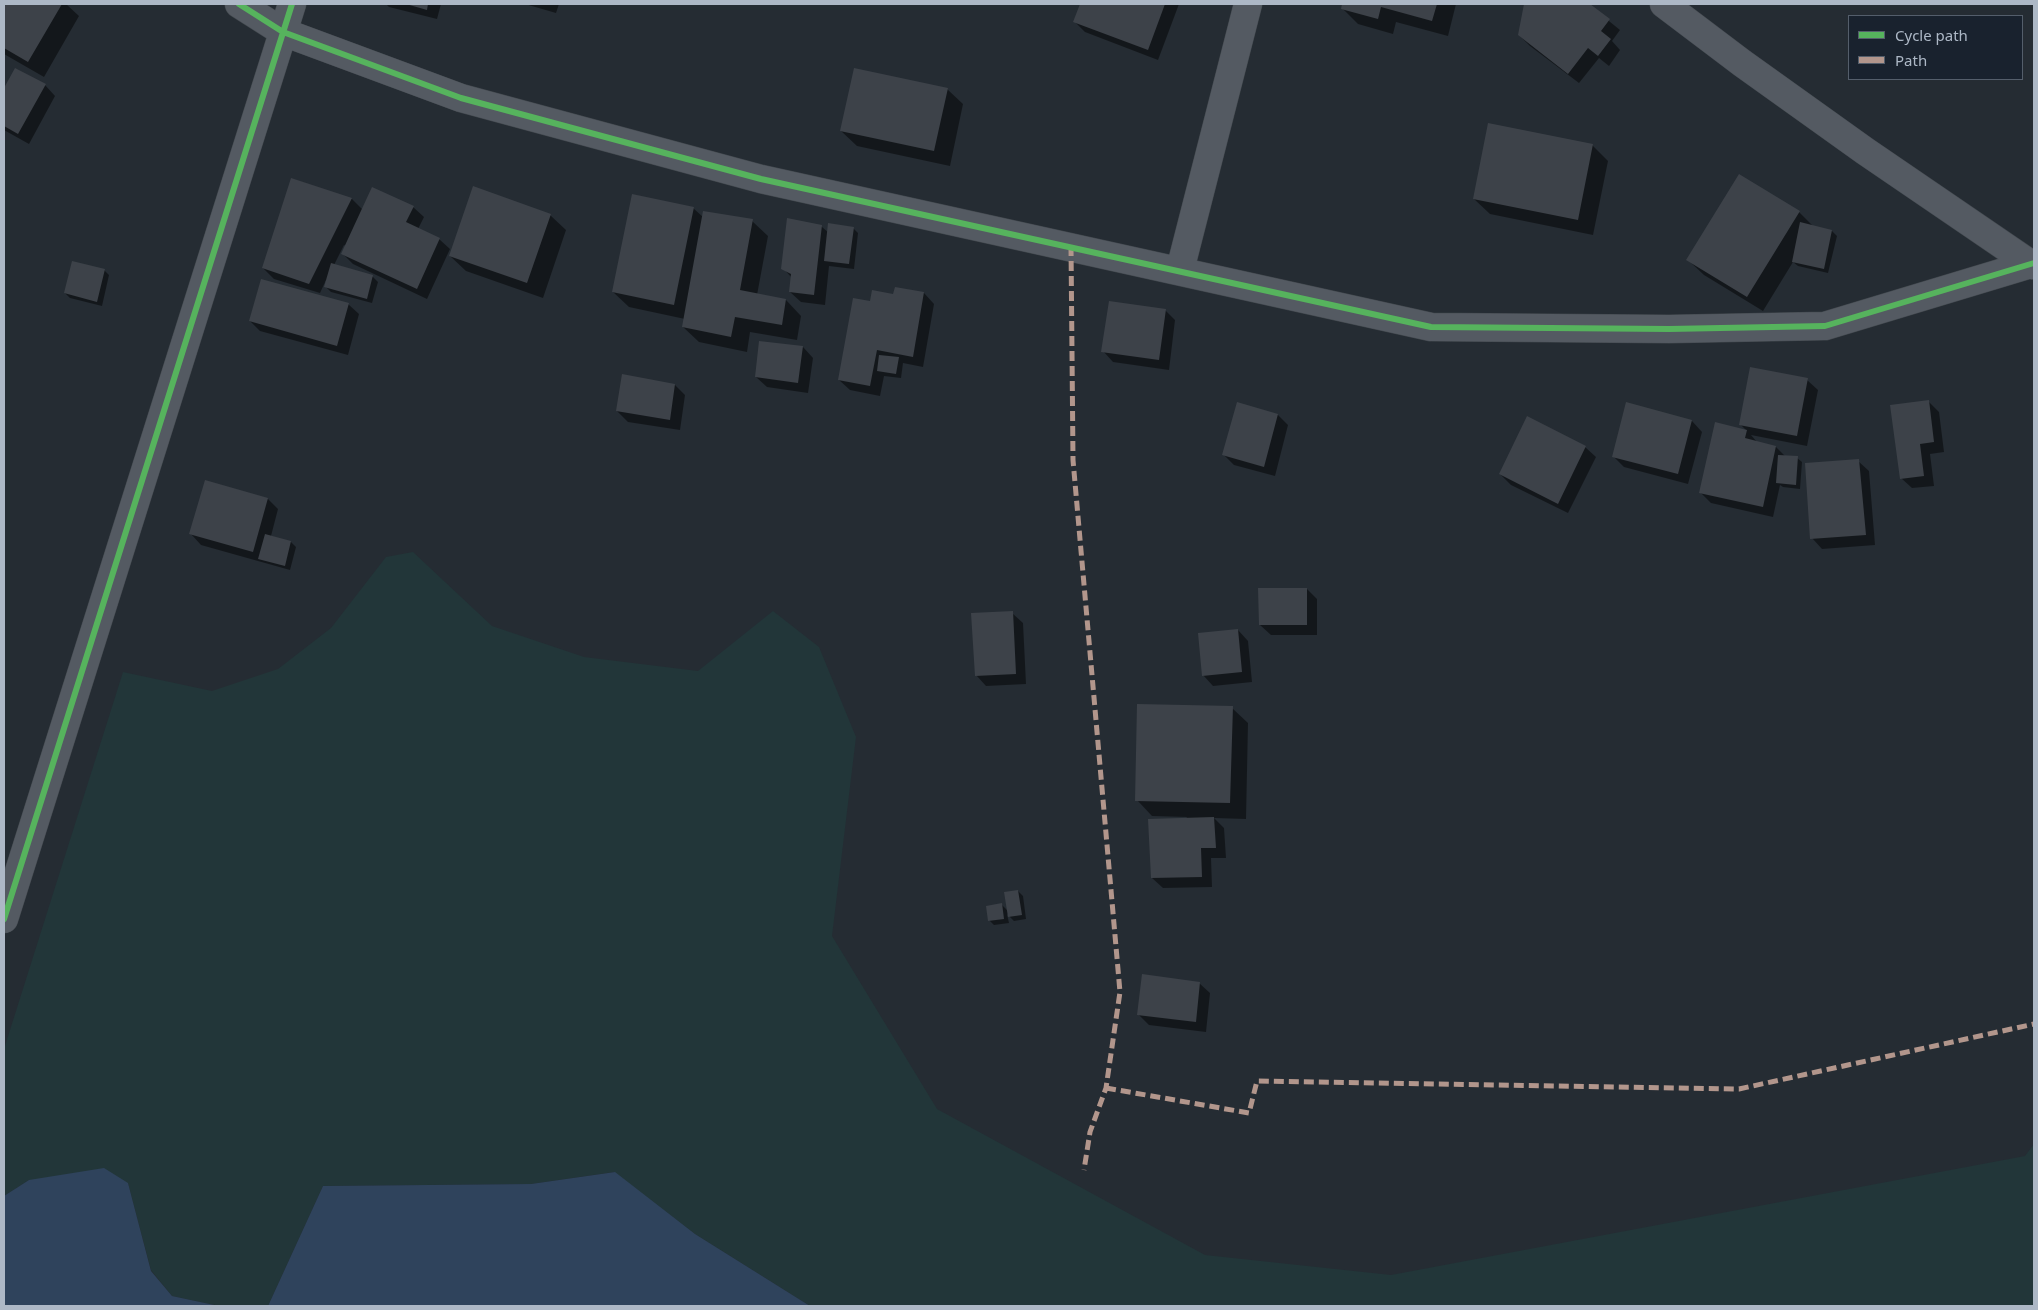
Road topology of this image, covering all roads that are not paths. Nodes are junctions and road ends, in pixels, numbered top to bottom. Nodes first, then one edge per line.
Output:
1 (239, 4) edge
2 (292, 4) edge
3 (1248, 4) edge
4 (1664, 4) edge
5 (283, 32) junction
6 (2034, 264) edge
7 (1180, 270) junction
8 (4, 919) edge

1 - 5 street
2 - 5 street
3 - 7 street
4 - 6 street
5 - 7 street
5 - 8 street
6 - 7 street

